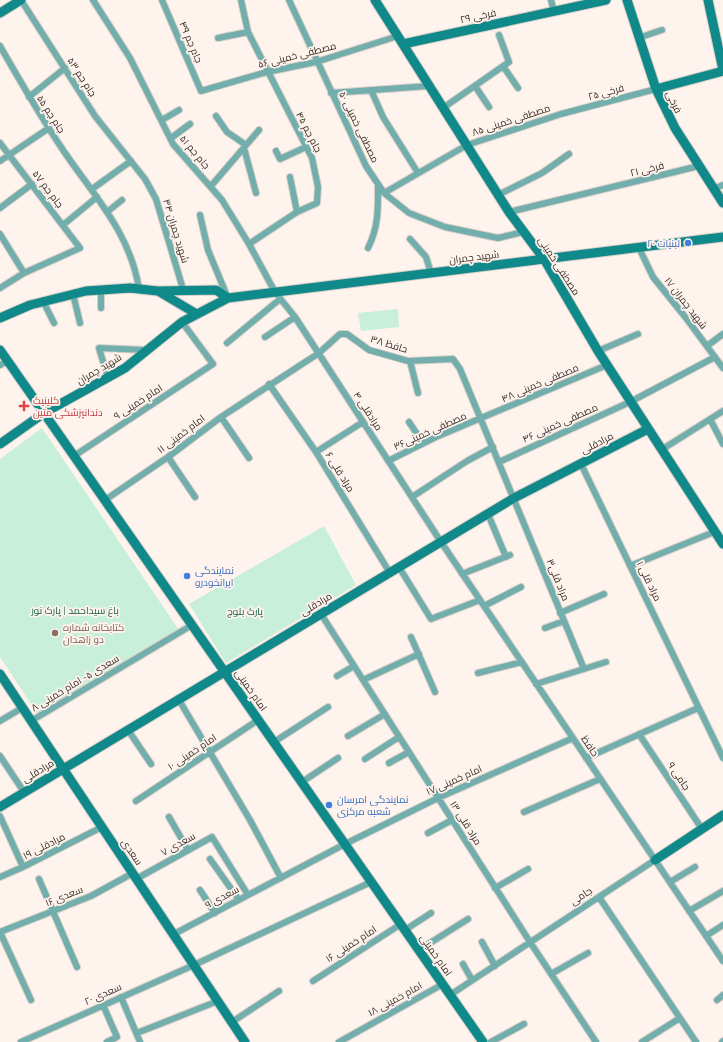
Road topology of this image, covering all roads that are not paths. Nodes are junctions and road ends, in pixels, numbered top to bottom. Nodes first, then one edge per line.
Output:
1 (21, 0) edge
2 (93, 0) edge
3 (162, 0) edge
4 (241, 0) edge
5 (289, 0) edge
6 (375, 0) edge
7 (551, 0) edge
8 (606, 0) edge
9 (627, 0) edge
10 (708, 0) edge
11 (554, 12) junction
12 (0, 13) edge
13 (662, 30) dead end
14 (248, 32) junction
15 (499, 35) dead end
16 (218, 38) dead end
17 (638, 38) junction
18 (400, 40) junction
19 (0, 46) edge
20 (720, 47) edge
21 (316, 62) junction
22 (503, 66) junction
23 (64, 68) junction
24 (723, 71) edge
25 (266, 72) junction
26 (429, 86) junction
27 (475, 86) junction
28 (518, 88) dead end
29 (656, 89) junction
30 (371, 90) junction
31 (201, 91) joint
32 (331, 93) junction
33 (29, 97) junction
34 (489, 107) dead end
35 (443, 108) junction
36 (179, 110) dead end
37 (561, 114) joint
38 (216, 116) dead end
39 (162, 120) junction
40 (190, 124) dead end
41 (49, 128) junction
42 (259, 130) dead end
43 (171, 138) junction
44 (0, 143) edge
45 (467, 145) junction
46 (245, 147) junction
47 (306, 148) junction
48 (276, 151) dead end
49 (569, 154) dead end
50 (9, 155) junction
51 (0, 161) edge
52 (131, 161) junction
53 (699, 166) junction
54 (418, 173) junction
55 (290, 177) dead end
56 (32, 184) junction
57 (378, 184) junction
58 (723, 185) edge
59 (211, 186) junction
60 (713, 188) junction
61 (92, 189) junction
62 (256, 193) dead end
63 (384, 193) junction
64 (498, 195) junction
65 (97, 197) junction
66 (122, 200) dead end
67 (723, 203) edge
68 (0, 208) edge
69 (107, 212) junction
70 (297, 212) junction
71 (509, 212) junction
72 (200, 215) dead end
73 (63, 225) junction
74 (523, 232) junction
75 (0, 234) edge
76 (723, 238) edge
77 (410, 239) dead end
78 (250, 244) junction
79 (368, 248) dead end
80 (639, 248) junction
81 (544, 259) junction
82 (24, 273) junction
83 (431, 273) junction
84 (0, 288) edge
85 (139, 289) junction
86 (184, 289) junction
87 (101, 290) junction
88 (158, 291) junction
89 (74, 294) junction
90 (278, 295) junction
91 (228, 298) junction
92 (43, 302) junction
93 (101, 308) dead end
94 (196, 313) junction
95 (3, 316) edge
96 (295, 317) junction
97 (182, 322) junction
98 (54, 323) dead end
99 (80, 323) dead end
100 (638, 334) dead end
101 (723, 334) edge
102 (265, 337) dead end
103 (227, 343) dead end
104 (707, 346) junction
105 (0, 350) edge
106 (146, 350) junction
107 (598, 351) junction
108 (318, 353) junction
109 (715, 357) junction
110 (410, 361) junction
111 (4, 363) edge
112 (607, 365) junction
113 (723, 368) edge
114 (460, 369) joint
115 (108, 378) junction
116 (269, 384) junction
117 (418, 393) dead end
118 (630, 402) junction
119 (723, 411) edge
120 (44, 413) junction
121 (221, 417) junction
122 (481, 419) junction
123 (710, 419) junction
124 (363, 422) junction
125 (409, 422) dead end
126 (648, 429) junction
127 (423, 443) junction
128 (0, 444) edge
129 (723, 444) edge
130 (493, 447) junction
131 (661, 450) junction
132 (316, 452) junction
133 (74, 456) junction
134 (168, 457) junction
135 (249, 458) dead end
136 (388, 461) junction
137 (499, 462) junction
138 (581, 464) junction
139 (195, 497) dead end
140 (412, 498) junction
141 (514, 498) junction
142 (105, 500) junction
143 (488, 514) junction
144 (714, 532) junction
145 (441, 542) junction
146 (723, 544) edge
147 (630, 566) junction
148 (399, 567) junction
149 (390, 573) junction
150 (462, 574) junction
151 (521, 587) dead end
152 (604, 594) dead end
153 (482, 603) junction
154 (560, 613) junction
155 (321, 614) junction
156 (564, 621) junction
157 (192, 625) junction
158 (545, 628) dead end
159 (411, 637) dead end
160 (419, 654) junction
161 (522, 662) junction
162 (606, 662) dead end
163 (354, 666) junction
164 (584, 669) junction
165 (225, 672) junction
166 (478, 673) dead end
167 (0, 674) edge
168 (338, 676) dead end
169 (363, 680) junction
170 (536, 684) junction
171 (435, 692) dead end
172 (179, 700) junction
173 (328, 707) dead end
174 (22, 708) junction
175 (698, 708) junction
176 (384, 714) junction
177 (258, 720) junction
178 (0, 721) edge
179 (31, 721) junction
180 (128, 730) junction
181 (639, 734) junction
182 (348, 736) dead end
183 (399, 737) junction
184 (573, 738) junction
185 (274, 742) junction
186 (210, 752) junction
187 (409, 752) junction
188 (0, 756) edge
189 (338, 758) dead end
190 (586, 758) junction
191 (723, 758) edge
192 (365, 759) dead end
193 (151, 764) dead end
194 (389, 764) dead end
195 (63, 769) junction
196 (600, 779) junction
197 (302, 782) junction
198 (24, 792) junction
199 (438, 798) junction
200 (136, 801) dead end
201 (0, 807) edge
202 (524, 812) dead end
203 (723, 815) edge
204 (0, 816) edge
205 (169, 817) dead end
206 (452, 820) junction
207 (102, 827) junction
208 (702, 829) junction
209 (428, 833) dead end
210 (345, 844) junction
211 (188, 850) junction
212 (210, 859) dead end
213 (655, 860) junction
214 (23, 867) junction
215 (695, 867) dead end
216 (528, 869) dead end
217 (134, 876) junction
218 (0, 877) edge
219 (281, 878) junction
220 (39, 879) dead end
221 (372, 882) junction
222 (670, 882) junction
223 (495, 888) junction
224 (200, 890) dead end
225 (723, 890) edge
226 (248, 895) junction
227 (599, 897) junction
228 (240, 900) junction
229 (689, 911) junction
230 (53, 912) junction
231 (215, 913) junction
232 (431, 913) dead end
233 (468, 919) dead end
234 (723, 925) edge
235 (403, 927) junction
236 (0, 932) edge
237 (174, 934) junction
238 (706, 936) junction
239 (482, 942) dead end
240 (530, 942) junction
241 (419, 950) junction
242 (588, 953) dead end
243 (723, 961) edge
244 (463, 964) dead end
245 (194, 965) junction
246 (495, 966) junction
247 (77, 967) dead end
248 (551, 974) junction
249 (472, 980) junction
250 (313, 981) dead end
251 (443, 984) junction
252 (279, 990) dead end
253 (450, 995) junction
254 (723, 995) edge
255 (121, 997) junction
256 (31, 1000) dead end
257 (717, 1000) dead end
258 (218, 1001) junction
259 (104, 1005) junction
260 (680, 1018) junction
261 (232, 1022) junction
262 (524, 1024) dead end
263 (137, 1033) junction
264 (34, 1039) edge
265 (242, 1041) edge
266 (21, 1042) edge
267 (107, 1042) edge
268 (140, 1042) edge
269 (339, 1042) edge
270 (483, 1042) edge
271 (491, 1042) edge
272 (596, 1042) edge
273 (642, 1042) edge
274 (696, 1042) edge

1 - 12 street
1 - 23 street, جام جم ۵۳
2 - 39 street, جام جم ۵۱
3 - 31 street, جام جم ۴۹
4 - 14 street, جام جم ۴۵
5 - 21 street, مصطفی خمینی ۵۰
6 - 18 street, مصطفی خمینی
7 - 11 street
8 - 11 street, فرخی ۲۹
9 - 17 street, فرخی
10 - 20 street
11 - 18 street, فرخی ۲۹
13 - 17 street
14 - 16 street
14 - 25 street, جام جم ۴۵
15 - 22 street
17 - 29 street, فرخی
18 - 21 street, مصطفی خمینی ۵۶
18 - 26 street, مصطفی خمینی
19 - 33 street, جام جم ۵۵
20 - 24 street
21 - 25 street, مصطفی خمینی ۵۶
21 - 32 street, مصطفی خمینی ۵۰
22 - 27 street
22 - 28 street
23 - 33 street
23 - 52 street, جام جم ۵۳
24 - 29 street
25 - 31 street, مصطفی خمینی ۵۶
25 - 47 street, جام جم ۴۵
26 - 30 street
26 - 35 street, مصطفی خمینی
27 - 34 street
27 - 35 street
29 - 37 street, فرخی ۲۵
29 - 53 street, فرخی
30 - 32 street
30 - 54 street
32 - 57 street, مصطفی خمینی ۵۰
33 - 41 street, جام جم ۵۵
35 - 45 street, مصطفی خمینی
36 - 39 street
37 - 45 street, مصطفی خمینی ۸۵
38 - 46 street
39 - 43 street, جام جم ۵۱
40 - 43 street
41 - 50 street
41 - 61 street, جام جم ۵۵
42 - 46 street
43 - 59 street, جام جم ۵۱
44 - 50 street, جام جم ۵۷
45 - 54 street, مصطفی خمینی ۸۵
45 - 64 street, مصطفی خمینی
46 - 59 street
46 - 62 street
47 - 48 street
47 - 70 street, جام جم ۴۵
49 - 64 street
50 - 51 street
50 - 56 street, جام جم ۵۷
52 - 61 street
52 - 86 street, شهید چمران ۳۴
53 - 60 street, فرخی
53 - 71 street, فرخی ۲۱
54 - 63 street, مصطفی خمینی ۸۵
55 - 70 street
56 - 68 street
56 - 73 street, جام جم ۵۷
57 - 63 street, مصطفی خمینی ۵۰
57 - 79 street
58 - 60 street
59 - 78 street, جام جم ۵۱
60 - 67 street, فرخی
61 - 65 street, جام جم ۵۵
63 - 74 street, مصطفی خمینی ۵۰
64 - 71 street, مصطفی خمینی
65 - 69 street, جام جم ۵۵
65 - 73 street
66 - 69 street
69 - 85 street, جام جم ۵۵
70 - 78 street, جام جم ۴۵
71 - 74 street, مصطفی خمینی
72 - 91 street
73 - 82 street, جام جم ۵۷
74 - 81 street, مصطفی خمینی
75 - 82 street
76 - 80 street, شهید چمران
77 - 83 street
78 - 90 street, جام جم ۵۱
80 - 81 street, شهید چمران
80 - 104 street, شهید چمران ۱۷
81 - 83 street, شهید چمران
81 - 107 street, مصطفی خمینی
82 - 84 street
83 - 90 street, شهید چمران
85 - 87 street
85 - 88 street
86 - 88 street
86 - 91 street
87 - 89 street
87 - 93 street
88 - 94 street
89 - 92 street
89 - 99 street
90 - 91 street, شهید چمران
90 - 96 street, مرادقلی ۴
90 - 103 street
91 - 94 street, شهید چمران
92 - 95 street
92 - 98 street
94 - 97 street, شهید چمران
96 - 102 street
96 - 108 street, مرادقلی ۴
97 - 106 street, شهید چمران
97 - 133 street, امام خمینی ۹
100 - 107 street
101 - 104 street
104 - 109 street, شهید چمران ۱۷
105 - 111 street, امام خمینی
106 - 115 street, شهید چمران
106 - 115 street
107 - 112 street, مصطفی خمینی
108 - 110 street, حافظ ۳۸
108 - 116 street, حافظ ۳۸
108 - 124 street, مرادقلی ۴
109 - 113 street, شهید چمران ۱۷
109 - 118 street, مصطفی خمینی ۴۶
110 - 114 street, حافظ ۳۸
110 - 117 street
111 - 120 street, امام خمینی
112 - 118 street, مصطفی خمینی
112 - 122 street, مصطفی خمینی ۴۸
114 - 122 street, مراد قلی۳
115 - 120 street, شهید چمران
116 - 121 street, امام خمینی ۱۱
116 - 132 street, مراد قلی ۶
118 - 126 street, مصطفی خمینی
118 - 137 street, مصطفی خمینی ۴۶
119 - 123 street
120 - 128 street, شهید چمران
120 - 133 street, امام خمینی
121 - 134 street, امام خمینی ۱۱
121 - 135 street
122 - 127 street, مصطفی خمینی۳۶
122 - 130 street, مراد قلی۳
123 - 129 street
123 - 131 street
124 - 132 street
124 - 136 street, مرادقلی ۴
125 - 127 street
126 - 131 street, مصطفی خمینی
126 - 138 street, مرادقلی
127 - 136 street, مصطفی خمینی۳۶
130 - 137 street, مراد قلی۳
130 - 140 street
131 - 144 street, مصطفی خمینی
132 - 149 street, مراد قلی ۶
133 - 142 street, امام خمینی
134 - 139 street
134 - 142 street, امام خمینی ۱۱
136 - 140 street, مرادقلی ۴
137 - 141 street, مراد قلی۳
138 - 141 street, مرادقلی
138 - 147 street, مراد قلی ۱
140 - 145 street, مرادقلی ۴
141 - 143 street, مرادقلی
141 - 154 street, مراد قلی۳
142 - 157 street, امام خمینی
143 - 145 street, مرادقلی
143 - 150 street
144 - 146 street, مصطفی خمینی
144 - 147 street
145 - 148 street, مرادقلی
145 - 150 street, حافظ
147 - 175 street, مراد قلی ۱
148 - 149 street, مرادقلی
148 - 153 street
149 - 155 street, مرادقلی
150 - 153 street, حافظ
151 - 153 street
152 - 154 street
153 - 161 street, حافظ
154 - 156 street, مراد قلی۳
155 - 163 street, مراد قلی ۱۳
155 - 165 street, مرادقلی
156 - 158 street
156 - 164 street, مراد قلی۳
157 - 165 street, امام خمینی
157 - 179 street, سعدی ۵- امام خمینی ۸
159 - 160 street
160 - 169 street
160 - 171 street
161 - 166 street
161 - 170 street, حافظ
162 - 164 street
163 - 168 street
163 - 169 street, مراد قلی ۱۳
164 - 170 street
165 - 172 street, مرادقلی
165 - 177 street, امام خمینی
167 - 174 street, سعدی
169 - 176 street, مراد قلی ۱۳
170 - 184 street, حافظ
172 - 180 street, مرادقلی
172 - 186 street
173 - 185 street
174 - 178 street
174 - 179 street, سعدی
175 - 181 street
175 - 191 street, مراد قلی ۱
176 - 182 street
176 - 183 street, مراد قلی ۱۳
177 - 185 street, امام خمینی
177 - 186 street, امام خمینی ۱۰
179 - 195 street, سعدی
180 - 193 street
180 - 195 street, مرادقلی
181 - 190 street
181 - 208 street, جامی ۹
183 - 187 street, مراد قلی ۱۳
183 - 192 street
184 - 190 street, حافظ
184 - 199 street, امام خمینی ۱۷
185 - 197 street, امام خمینی
186 - 200 street, امام خمینی ۱۰
186 - 219 street
187 - 194 street
187 - 199 street, مراد قلی ۱۳
188 - 198 street
189 - 197 street
190 - 196 street, حافظ
195 - 198 street, مرادقلی
195 - 207 street, سعدی
196 - 202 street
196 - 213 street, حافظ
197 - 210 street, امام خمینی
198 - 201 street, مرادقلی
199 - 206 street, مراد قلی ۱۳
199 - 210 street, امام خمینی ۱۷
203 - 208 street, جامی
204 - 214 street, مرادقلی ۱۹
205 - 211 street
206 - 209 street
206 - 223 street, مراد قلی ۱۳
207 - 214 street, مرادقلی ۱۹
207 - 217 street, سعدی
208 - 213 street, جامی
210 - 219 street, امام خمینی ۱۷
210 - 221 street, امام خمینی
211 - 217 street, سعدی ۷
211 - 226 street, سعدی ۷
212 - 228 street
213 - 222 street, حافظ
213 - 227 street, جامی
214 - 218 street
215 - 222 street
216 - 223 street
217 - 230 street, سعدی ۱۶
217 - 237 street, سعدی
219 - 226 street, سعدی ۹
220 - 230 street
221 - 235 street, امام خمینی
221 - 245 street, سعدی ۲۰
222 - 229 street, حافظ
223 - 240 street, مراد قلی ۱۳
224 - 231 street
225 - 229 street
226 - 228 street, سعدی ۹
227 - 240 street, جامی
227 - 260 street
228 - 231 street, سعدی ۹
229 - 238 street, حافظ
230 - 236 street, سعدی ۱۶
230 - 247 street
231 - 237 street, سعدی ۹
232 - 235 street, امام خمینی ۱۶
233 - 241 street
234 - 238 street
235 - 241 street, امام خمینی
235 - 250 street, امام خمینی ۱۶
236 - 256 street
237 - 245 street, سعدی
238 - 243 street, حافظ
239 - 246 street
240 - 246 street, جامی
240 - 248 street, مراد قلی ۱۳
241 - 251 street, امام خمینی
242 - 248 street
244 - 249 street
245 - 255 street, سعدی ۲۰
245 - 258 street, سعدی
246 - 249 street, جامی
248 - 272 street, مراد قلی ۱۳
249 - 253 street, جامی
251 - 253 street, امام خمینی
251 - 269 street, امام خمینی ۱۸
252 - 261 street
253 - 270 street, امام خمینی
254 - 257 street
255 - 259 street, سعدی ۲۰
255 - 263 street
258 - 261 street, سعدی
258 - 263 street
259 - 264 street, سعدی ۲۰
259 - 267 street
260 - 273 street
260 - 274 street
261 - 265 street, سعدی
262 - 271 street
263 - 268 street
264 - 266 street, سعدی ۲۰

